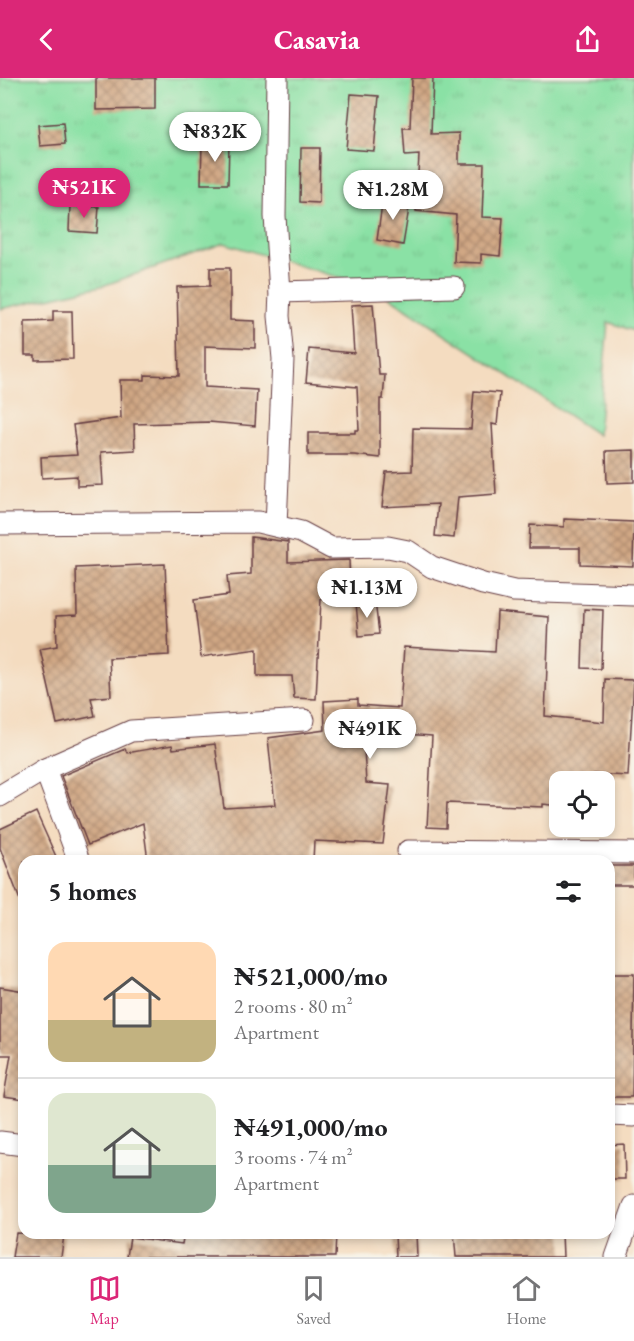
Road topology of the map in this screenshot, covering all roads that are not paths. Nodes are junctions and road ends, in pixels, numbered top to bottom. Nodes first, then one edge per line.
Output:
1 (277, 78) edge
2 (454, 287) dead end
3 (280, 292) junction
4 (0, 524) edge
5 (276, 526) junction
6 (634, 595) edge
7 (304, 720) dead end
8 (45, 769) junction
9 (0, 796) edge
10 (408, 850) dead end
11 (634, 852) edge
12 (77, 855) edge
13 (615, 1115) edge
14 (634, 1116) edge
15 (0, 1142) edge
16 (18, 1144) edge
17 (634, 1206) edge
18 (616, 1257) edge

1 - 3 street
2 - 3 street
3 - 5 street
4 - 5 street
5 - 6 street
7 - 8 street
8 - 9 street
8 - 12 street
10 - 11 street
13 - 14 street
15 - 16 street
17 - 18 street

